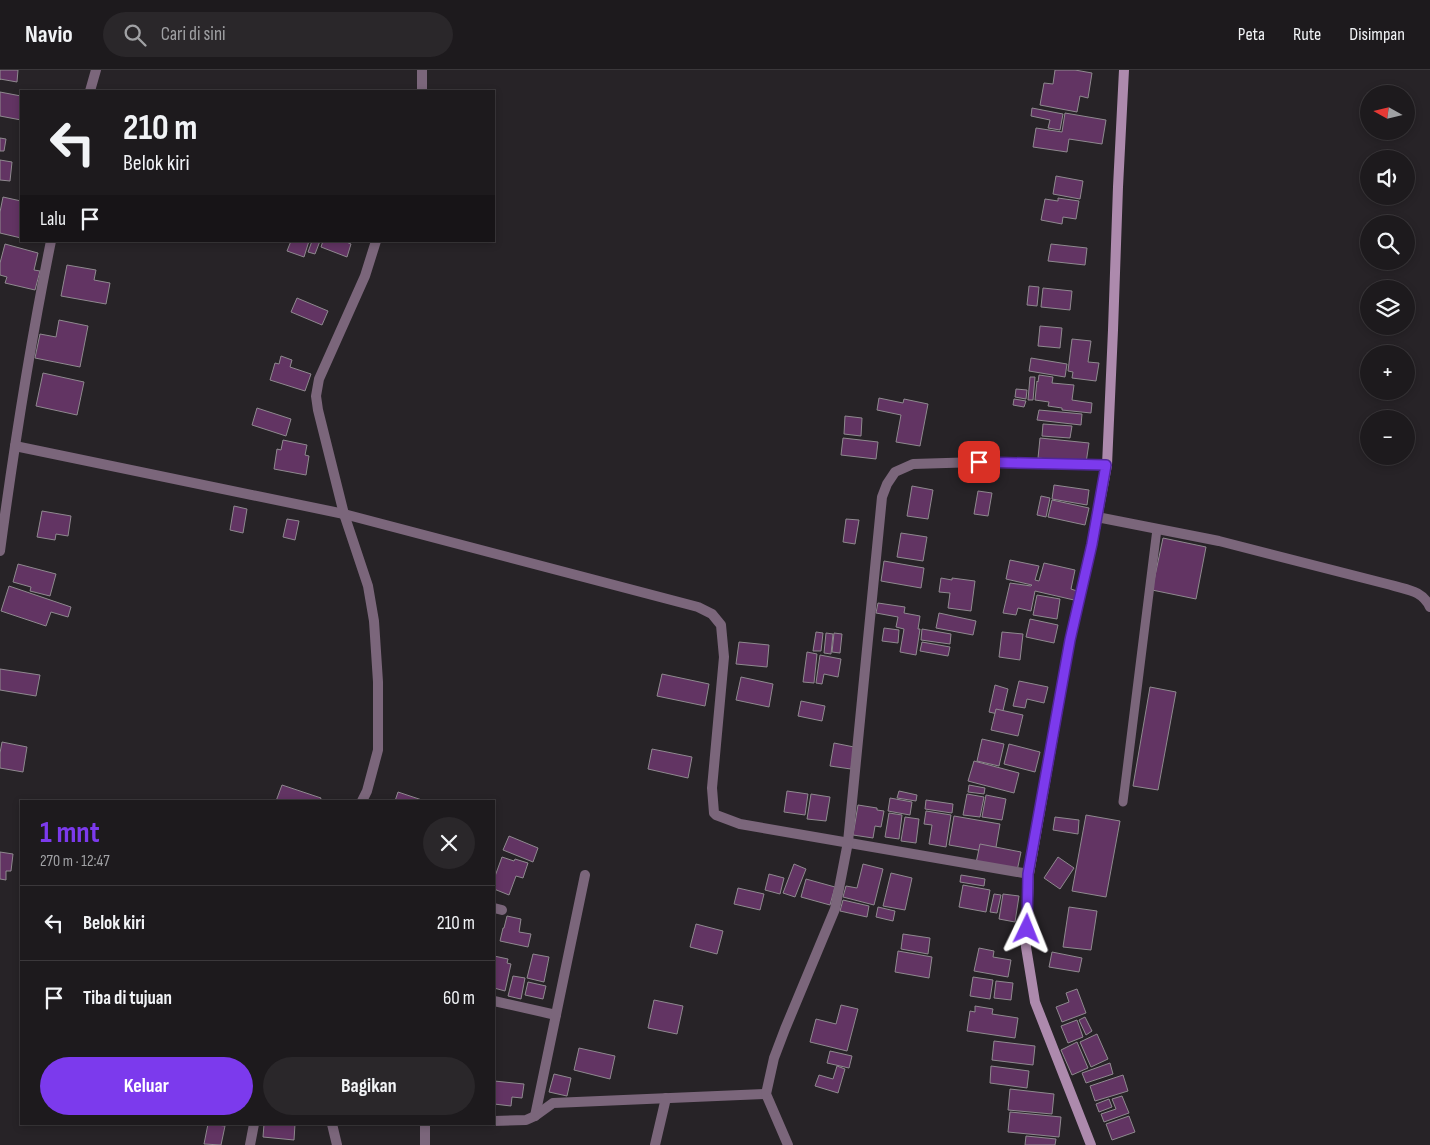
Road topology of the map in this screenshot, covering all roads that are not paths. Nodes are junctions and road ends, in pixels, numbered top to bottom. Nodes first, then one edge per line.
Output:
1 (96, 70) edge
2 (422, 70) edge
3 (1124, 70) edge
4 (90, 90) edge
5 (422, 90) edge
6 (51, 242) edge
7 (376, 242) edge
8 (15, 446) junction
9 (1106, 465) junction
10 (344, 514) junction
11 (1097, 518) junction
12 (1157, 529) junction
13 (0, 551) edge
14 (1430, 608) edge
15 (362, 800) edge
16 (1122, 802) dead end
17 (848, 842) junction
18 (1028, 874) junction
19 (585, 875) dead end
20 (495, 1001) edge
21 (556, 1015) junction
22 (766, 1094) junction
23 (666, 1098) junction
24 (535, 1116) junction
25 (495, 1121) edge
26 (254, 1125) edge
27 (332, 1125) edge
28 (425, 1125) edge
29 (250, 1145) edge
30 (337, 1145) edge
31 (425, 1145) edge
32 (655, 1145) edge
33 (788, 1145) edge
34 (1091, 1145) edge

1 - 4 street
2 - 5 street
3 - 9 street
6 - 8 street
7 - 10 street
8 - 10 street
8 - 13 street
9 - 11 street
9 - 17 street
10 - 15 street
10 - 17 street
11 - 12 street
11 - 18 street
12 - 14 street
12 - 16 lane
17 - 18 street
17 - 22 street
18 - 34 street
19 - 21 street
20 - 21 street
21 - 24 street
22 - 23 street
22 - 33 street
23 - 24 street
23 - 32 street
24 - 25 street
26 - 29 street
27 - 30 street
28 - 31 street

